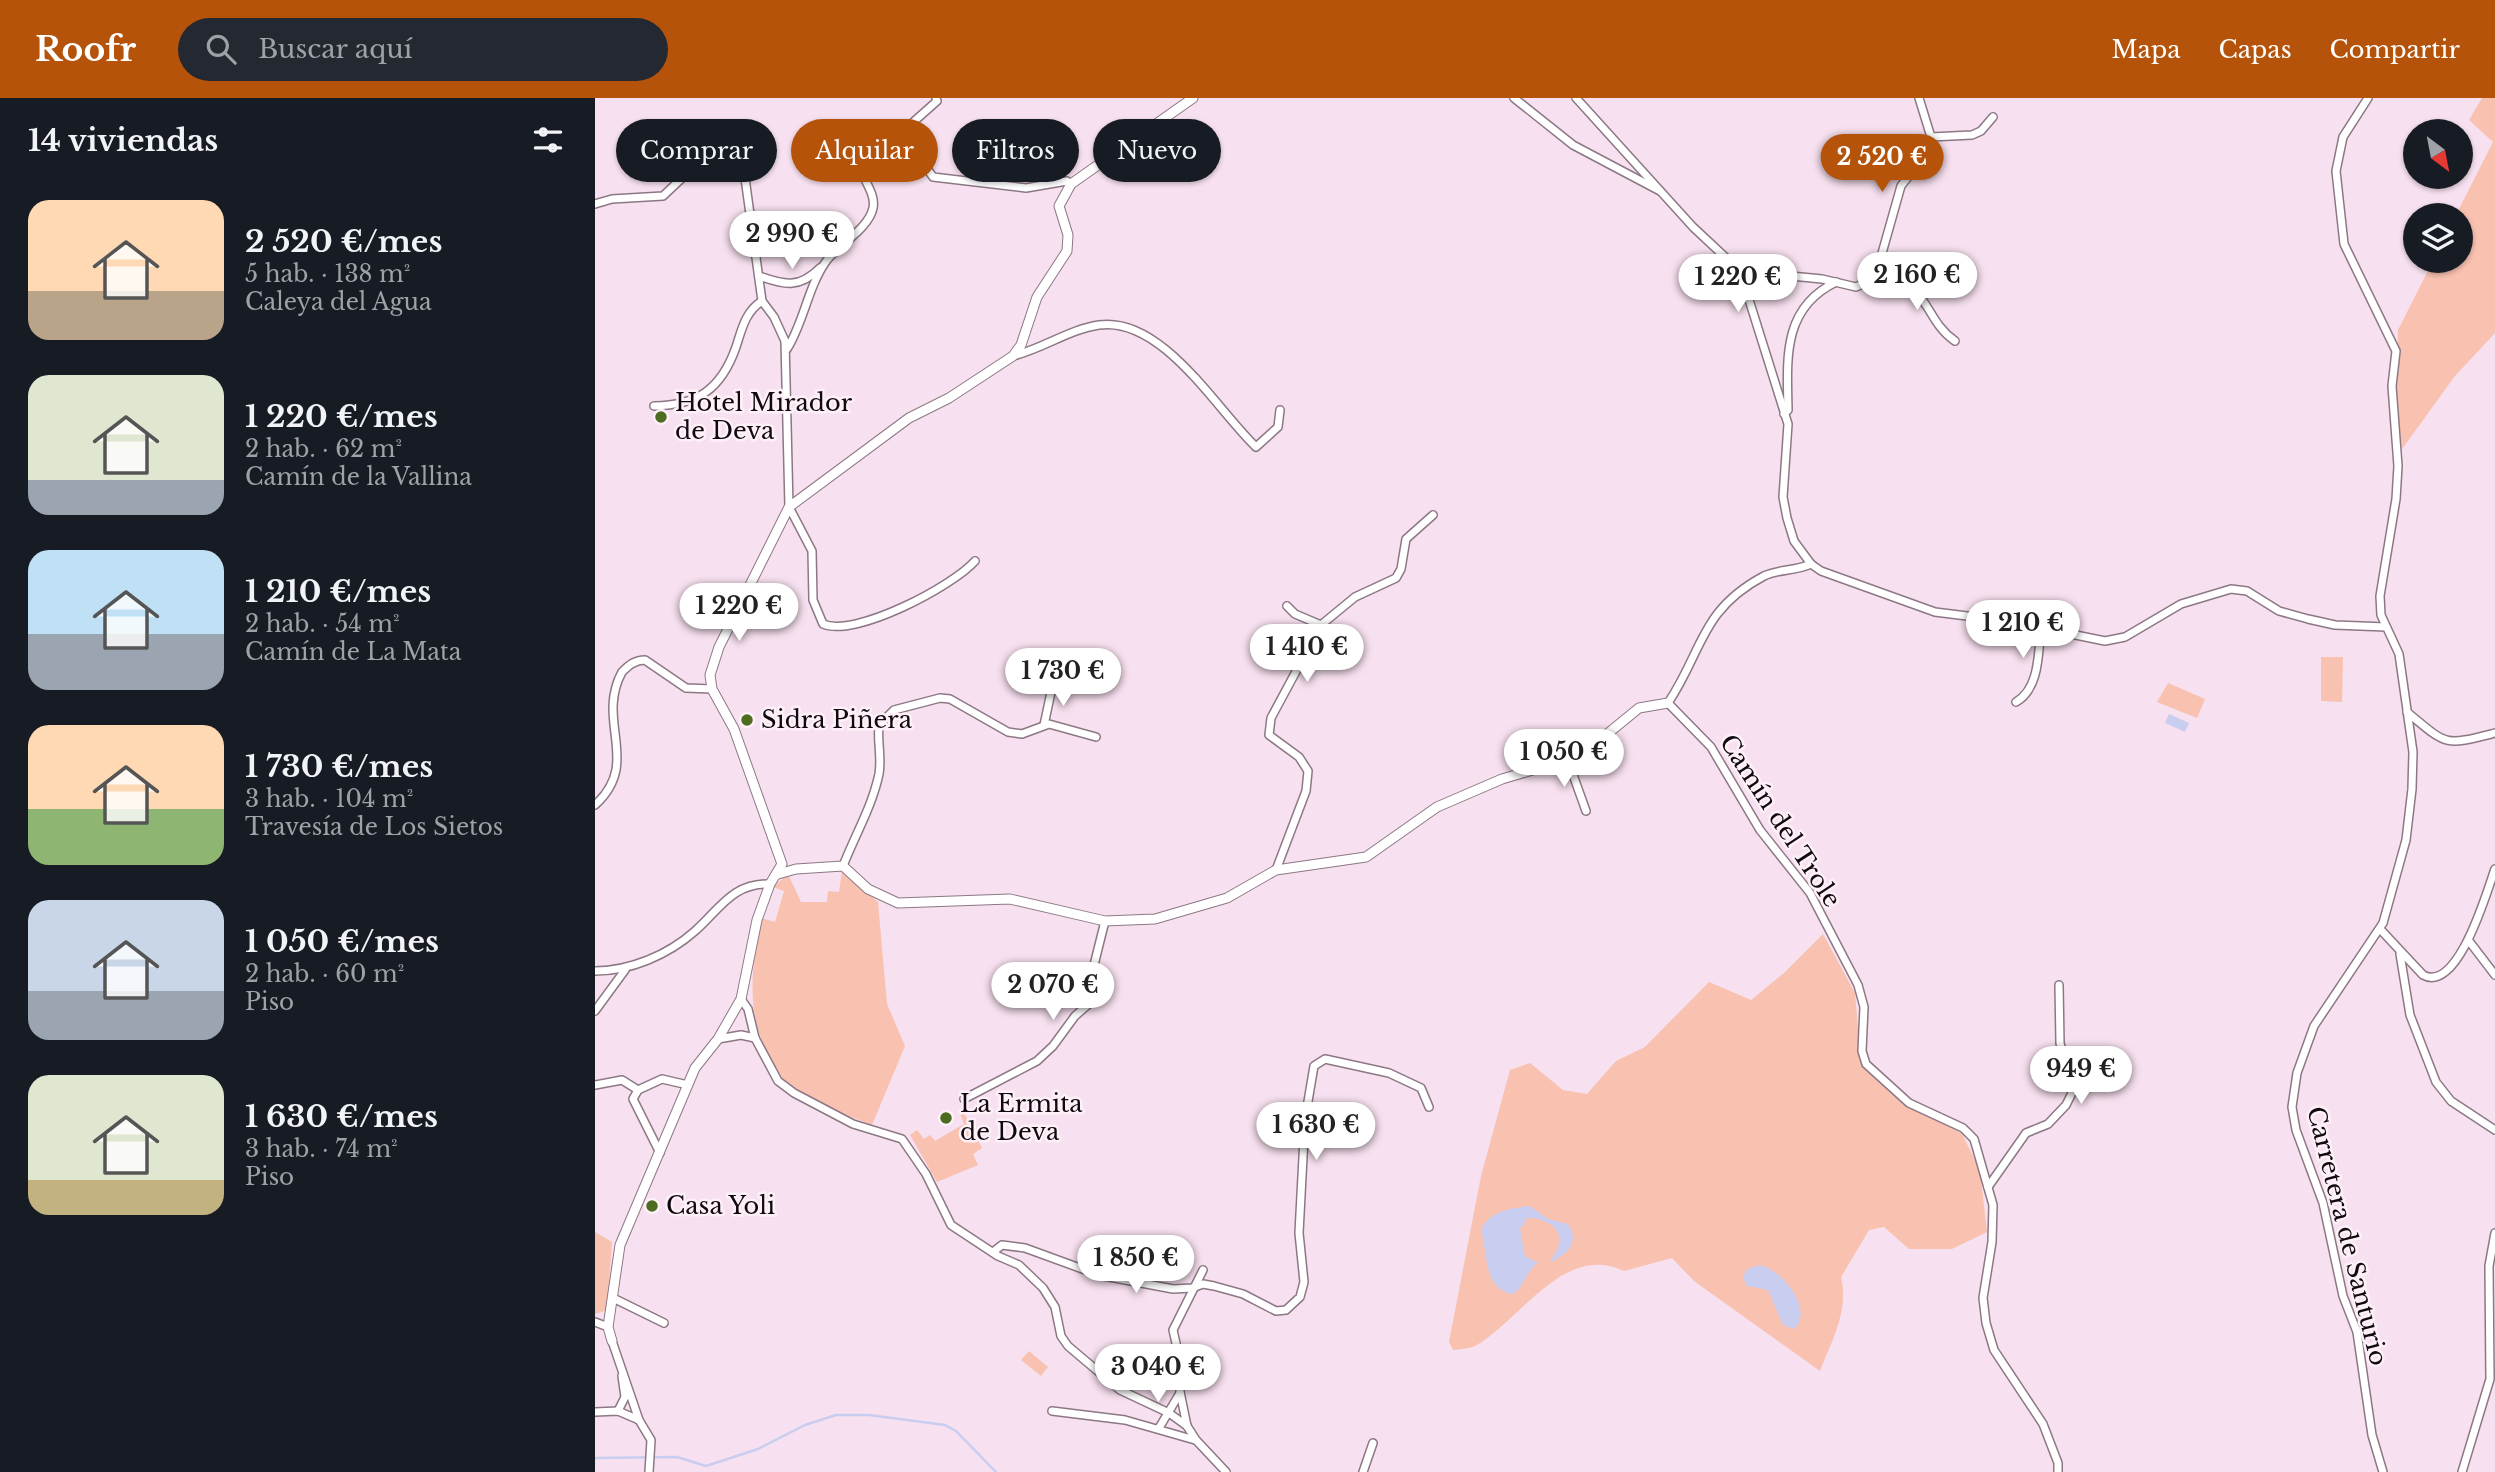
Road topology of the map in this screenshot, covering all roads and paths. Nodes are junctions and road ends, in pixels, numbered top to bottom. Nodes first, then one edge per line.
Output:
1 (936, 98) edge
2 (1193, 98) edge
3 (1514, 98) edge
4 (1576, 98) edge
5 (1919, 98) edge
6 (2368, 98) edge
7 (1993, 117) dead end
8 (918, 119) edge
9 (1931, 136) junction
10 (938, 179) edge
11 (866, 182) edge
12 (1071, 184) junction
13 (1664, 193) junction
14 (595, 204) edge
15 (826, 262) junction
16 (1879, 270) junction
17 (1740, 271) junction
18 (759, 276) junction
19 (1836, 282) junction
20 (762, 301) junction
21 (1955, 341) dead end
22 (786, 349) junction
23 (1013, 356) junction
24 (654, 406) dead end
25 (1280, 410) dead end
26 (1784, 414) junction
27 (789, 506) junction
28 (1433, 515) dead end
29 (975, 561) dead end
30 (1811, 564) junction
31 (1287, 606) dead end
32 (1321, 625) junction
33 (2386, 627) junction
34 (2041, 628) junction
35 (1053, 683) dead end
36 (712, 690) junction
37 (603, 695) dead end
38 (2016, 702) dead end
39 (1668, 703) junction
40 (2407, 712) junction
41 (1044, 725) junction
42 (605, 732) dead end
43 (2495, 733) edge
44 (1096, 737) dead end
45 (1567, 758) junction
46 (595, 805) edge
47 (1586, 811) dead end
48 (843, 866) junction
49 (2495, 869) edge
50 (1276, 870) junction
51 (778, 874) junction
52 (770, 884) junction
53 (1105, 921) junction
54 (2380, 929) junction
55 (2469, 941) junction
56 (2400, 954) junction
57 (625, 970) junction
58 (595, 971) edge
59 (2495, 975) edge
60 (2059, 985) dead end
61 (741, 999) junction
62 (595, 1011) edge
63 (755, 1038) junction
64 (718, 1039) junction
65 (595, 1085) edge
66 (688, 1085) junction
67 (638, 1090) junction
68 (964, 1099) dead end
69 (1429, 1107) dead end
70 (2495, 1130) edge
71 (660, 1153) junction
72 (1988, 1186) junction
73 (2495, 1233) edge
74 (993, 1252) junction
75 (1203, 1270) dead end
76 (1192, 1289) junction
77 (613, 1298) junction
78 (595, 1322) edge
79 (664, 1323) dead end
80 (608, 1327) junction
81 (612, 1341) joint
82 (621, 1361) junction
83 (2492, 1380) edge
84 (1180, 1392) junction
85 (1052, 1410) dead end
86 (618, 1411) junction
87 (595, 1412) edge
88 (1169, 1413) junction
89 (639, 1420) junction
90 (1187, 1426) junction
91 (1159, 1429) junction
92 (1196, 1440) junction
93 (1373, 1443) dead end
94 (649, 1472) edge
95 (1226, 1472) edge
96 (1363, 1472) edge
97 (2058, 1472) edge
98 (2383, 1472) edge
99 (2462, 1472) edge

1 - 8 street
2 - 12 street
3 - 13 street
4 - 13 street
5 - 9 street
6 - 33 street, Carretera de Santurio
7 - 9 street
9 - 16 street
10 - 12 street
11 - 15 street
12 - 23 street
13 - 17 street
14 - 18 street
15 - 18 street
15 - 22 street
16 - 19 street
16 - 21 street
17 - 19 street
17 - 26 street
18 - 20 street
19 - 26 street
20 - 22 street
20 - 24 street
22 - 27 street
23 - 25 street
23 - 27 street
26 - 30 street
27 - 29 street
27 - 36 street
28 - 32 street
30 - 34 street
30 - 39 street
31 - 32 street
32 - 50 street
33 - 34 street
33 - 40 street, Carretera de Santurio
34 - 38 street
35 - 41 street
36 - 37 street
36 - 51 street
39 - 45 street
39 - 72 street, Camín del Trole
40 - 43 street
40 - 54 street, Carretera de Santurio
41 - 44 street
41 - 48 street
42 - 46 street
45 - 47 street
45 - 50 street
48 - 51 street
48 - 53 street
49 - 55 street
50 - 53 street
51 - 52 street
52 - 57 street
52 - 61 street
53 - 68 street
54 - 56 street
54 - 98 street, Carretera de Santurio
55 - 56 street
55 - 59 street
56 - 70 street
57 - 58 street
57 - 62 street
60 - 72 street
61 - 63 street
61 - 64 street
63 - 64 street
63 - 74 street
64 - 66 street
65 - 67 street
66 - 67 street
66 - 71 street
67 - 71 street
69 - 76 street
71 - 77 street
72 - 97 street, Camín del Trole
73 - 83 street
74 - 76 street
74 - 88 street
75 - 76 street
76 - 84 street
77 - 79 street
77 - 80 street
78 - 80 street
80 - 81 street
81 - 82 street
82 - 86 street
82 - 89 street
83 - 99 street
84 - 88 street
84 - 90 street
85 - 91 street
86 - 87 street
86 - 89 street
88 - 90 street
88 - 91 street
89 - 94 street
90 - 92 street
91 - 92 street
92 - 95 street
93 - 96 street

